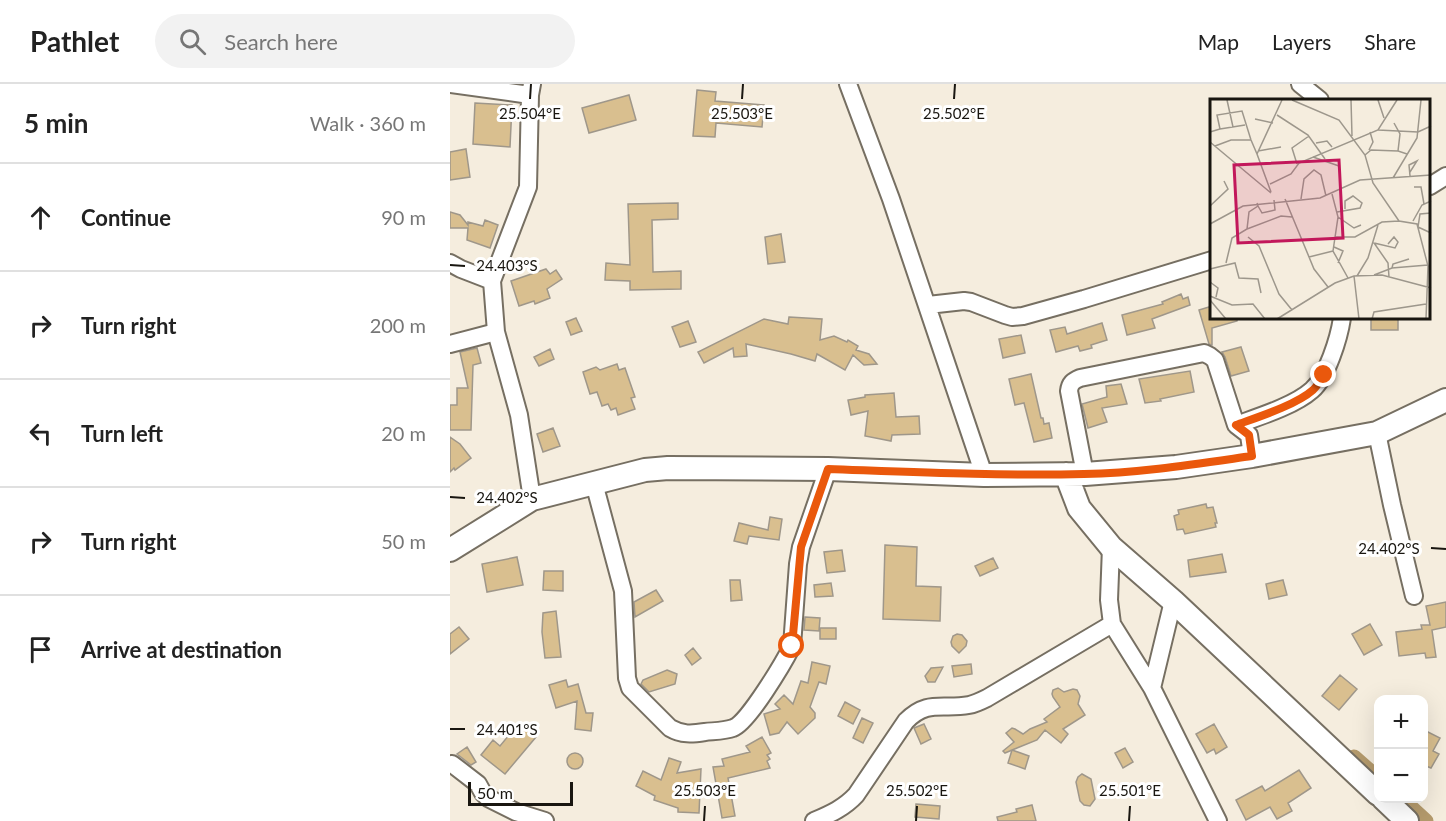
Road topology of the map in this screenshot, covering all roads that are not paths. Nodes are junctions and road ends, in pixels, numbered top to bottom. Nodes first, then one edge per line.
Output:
1 (450, 84) edge
2 (848, 84) edge
3 (1300, 84) edge
4 (531, 90) edge
5 (1319, 99) edge
6 (1446, 176) edge
7 (1431, 185) edge
8 (1210, 261) edge
9 (450, 263) edge
10 (492, 281) junction
11 (928, 305) junction
12 (1342, 320) edge
13 (496, 333) junction
14 (450, 344) edge
15 (1446, 400) edge
16 (1236, 425) junction
17 (1377, 433) junction
18 (1252, 456) junction
19 (828, 469) junction
20 (1076, 474) junction
21 (984, 475) junction
22 (594, 483) junction
23 (532, 499) junction
24 (1111, 547) junction
25 (450, 550) edge
26 (1414, 596) dead end
27 (1173, 601) junction
28 (1112, 624) junction
29 (1152, 688) junction
30 (452, 765) dead end
31 (1374, 790) edge
32 (1388, 803) edge
33 (847, 804) junction
34 (545, 821) edge
35 (814, 821) edge
36 (851, 821) edge
37 (1218, 821) edge
38 (1407, 821) edge

1 - 4 street
2 - 11 street
3 - 5 street
4 - 10 street
6 - 7 street
8 - 11 street
9 - 10 street
10 - 13 street
11 - 21 street
12 - 16 street
13 - 14 street
13 - 23 street
15 - 17 street
16 - 18 street
16 - 20 street
17 - 18 street
17 - 26 street
18 - 20 street
19 - 21 street
19 - 22 street
19 - 22 street
20 - 21 street
20 - 24 street
22 - 23 street
23 - 25 street
24 - 27 street
24 - 28 street
27 - 29 street
27 - 31 street
28 - 29 street
28 - 33 street
29 - 37 street
30 - 34 street
32 - 38 street
33 - 35 street
33 - 36 street

